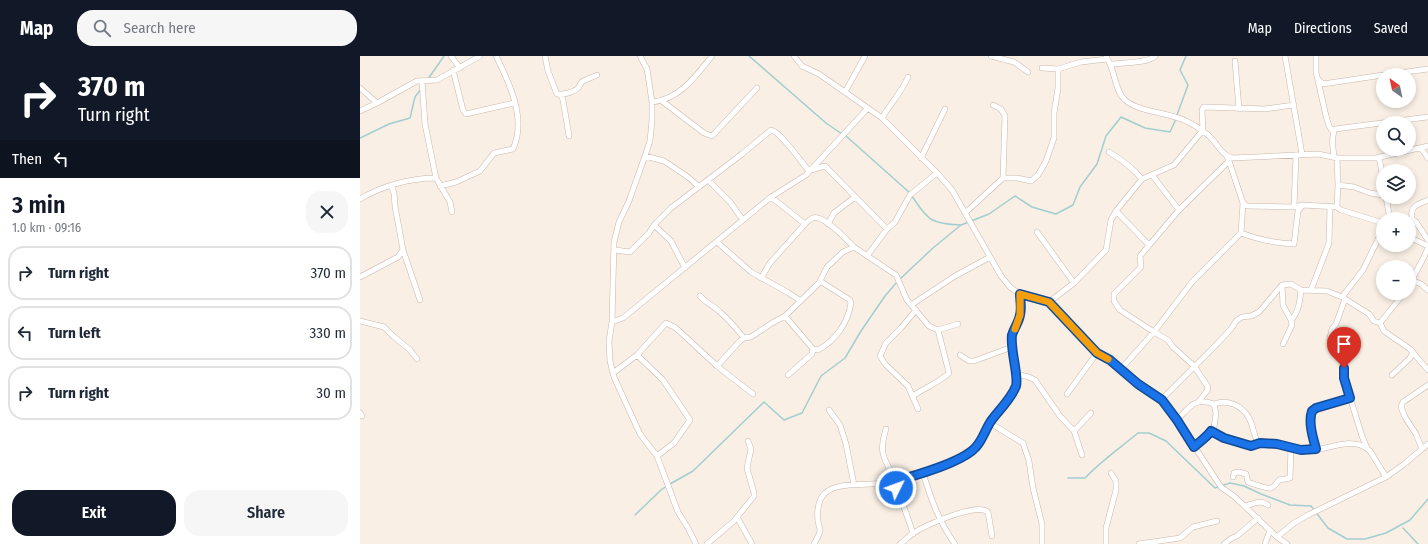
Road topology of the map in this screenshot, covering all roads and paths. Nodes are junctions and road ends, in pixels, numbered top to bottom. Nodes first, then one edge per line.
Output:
1 (451, 56) edge
2 (480, 56) edge
3 (496, 56) edge
4 (545, 56) edge
5 (640, 56) edge
6 (712, 56) edge
7 (794, 56) edge
8 (865, 56) edge
9 (991, 56) edge
10 (1155, 56) edge
11 (1285, 56) edge
12 (1316, 56) edge
13 (1107, 57) edge
14 (1235, 61) dead end
15 (1110, 64) junction
16 (460, 68) junction
17 (1042, 68) dead end
18 (1058, 69) junction
19 (1428, 69) edge
20 (453, 70) junction
21 (1416, 71) edge
22 (1028, 72) dead end
23 (597, 75) dead end
24 (908, 76) dead end
25 (1376, 76) edge
26 (1319, 80) junction
27 (422, 81) junction
28 (360, 88) edge
29 (757, 88) dead end
30 (845, 92) junction
31 (561, 95) junction
32 (662, 101) junction
33 (514, 102) junction
34 (652, 102) junction
35 (377, 103) junction
36 (993, 105) dead end
37 (1294, 106) junction
38 (868, 108) junction
39 (945, 109) dead end
40 (1239, 109) junction
41 (360, 111) edge
42 (1428, 117) edge
43 (882, 118) junction
44 (1203, 130) junction
45 (1333, 132) junction
46 (569, 136) dead end
47 (1428, 146) edge
48 (1421, 148) junction
49 (1109, 152) dead end
50 (1302, 154) junction
51 (1296, 155) junction
52 (645, 156) junction
53 (1379, 157) junction
54 (921, 158) junction
55 (1336, 158) junction
56 (1428, 158) edge
57 (1228, 159) junction
58 (1380, 164) edge
59 (809, 171) junction
60 (937, 173) junction
61 (1152, 175) junction
62 (436, 178) junction
63 (1003, 178) junction
64 (1142, 179) junction
65 (708, 180) junction
66 (398, 184) junction
67 (391, 185) junction
68 (1338, 185) junction
69 (440, 186) junction
70 (699, 187) junction
71 (394, 193) junction
72 (1376, 194) edge
73 (771, 197) junction
74 (855, 197) junction
75 (360, 199) edge
76 (1428, 200) edge
77 (1243, 203) junction
78 (1303, 205) junction
79 (1330, 206) junction
80 (1294, 207) junction
81 (1337, 207) junction
82 (1179, 210) junction
83 (1116, 211) junction
84 (452, 212) dead end
85 (1412, 212) edge
86 (965, 213) junction
87 (743, 220) junction
88 (1376, 221) edge
89 (1416, 222) edge
90 (805, 224) junction
91 (828, 224) junction
92 (654, 225) junction
93 (887, 229) junction
94 (1037, 232) dead end
95 (1241, 233) junction
96 (1428, 240) edge
97 (1416, 241) edge
98 (717, 242) junction
99 (1376, 244) edge
100 (1149, 246) junction
101 (854, 247) junction
102 (1428, 247) edge
103 (403, 250) junction
104 (615, 250) junction
105 (867, 256) junction
106 (990, 257) junction
107 (685, 268) junction
108 (1416, 271) edge
109 (360, 276) edge
110 (761, 278) junction
111 (820, 281) junction
112 (1074, 283) junction
113 (1416, 283) edge
114 (1282, 285) junction
115 (1301, 290) junction
116 (1311, 290) junction
117 (1428, 290) edge
118 (1020, 294) junction
119 (700, 296) dead end
120 (1344, 298) junction
121 (420, 300) dead end
122 (1398, 300) edge
123 (801, 301) junction
124 (1049, 302) junction
125 (911, 306) junction
126 (916, 310) junction
127 (785, 316) junction
128 (1291, 320) junction
129 (360, 321) edge
130 (612, 322) junction
131 (1380, 322) junction
132 (958, 324) dead end
133 (938, 330) junction
134 (1154, 332) junction
135 (744, 338) junction
136 (1283, 344) dead end
137 (1012, 347) junction
138 (813, 349) junction
139 (1413, 352) junction
140 (1097, 353) junction
141 (637, 355) junction
142 (960, 355) dead end
143 (417, 359) dead end
144 (717, 366) junction
145 (1194, 366) junction
146 (1121, 369) junction
147 (1428, 370) edge
148 (613, 373) junction
149 (788, 374) dead end
150 (1016, 374) junction
151 (1392, 375) dead end
152 (1428, 385) edge
153 (753, 394) dead end
154 (1067, 394) dead end
155 (913, 396) junction
156 (1350, 398) junction
157 (1162, 400) junction
158 (1199, 401) junction
159 (1214, 404) junction
160 (918, 409) dead end
161 (829, 410) dead end
162 (1090, 413) dead end
163 (1177, 420) junction
164 (990, 423) junction
165 (886, 429) dead end
166 (1211, 431) junction
167 (1074, 432) junction
168 (748, 441) dead end
169 (1260, 443) junction
170 (1428, 444) edge
171 (1194, 447) junction
172 (1290, 448) junction
173 (1367, 448) junction
174 (1316, 449) junction
175 (1422, 449) junction
176 (1082, 455) dead end
177 (657, 456) junction
178 (923, 473) junction
179 (1111, 473) dead end
180 (1233, 476) dead end
181 (1386, 477) junction
182 (895, 481) junction
183 (854, 485) junction
184 (1268, 505) dead end
185 (1245, 506) junction
186 (737, 517) junction
187 (1258, 518) junction
188 (940, 520) junction
189 (1217, 521) dead end
190 (1271, 531) junction
191 (913, 534) junction
192 (992, 536) dead end
193 (1277, 537) junction
194 (1180, 541) edge
195 (696, 544) edge
196 (708, 544) edge
197 (752, 544) edge
198 (814, 544) edge
199 (900, 544) edge
200 (955, 544) edge
201 (1042, 544) edge
202 (1106, 544) edge
203 (1139, 544) edge
204 (1224, 544) edge
205 (1265, 544) edge
206 (1287, 544) edge

1 - 16 street
2 - 16 street
3 - 33 street
4 - 31 street
5 - 34 street
6 - 32 street
7 - 30 street
8 - 30 street
9 - 22 street
10 - 15 street
11 - 37 street
12 - 26 street
13 - 15 street
13 - 18 street
14 - 40 street
15 - 44 street
16 - 20 street
17 - 18 street
18 - 63 street
19 - 21 street
20 - 27 street
20 - 33 street
23 - 31 street
24 - 43 street
25 - 26 street
26 - 45 street
27 - 35 street
27 - 62 street
28 - 35 street
29 - 32 street
30 - 38 street
31 - 46 street
32 - 34 street
33 - 69 street
34 - 52 street
35 - 41 street
36 - 63 street
37 - 40 street
37 - 50 street
38 - 43 street
38 - 59 street
39 - 54 street
40 - 44 street
42 - 45 street
43 - 54 street
44 - 57 street
44 - 61 street
45 - 55 street
47 - 48 street
48 - 53 street
48 - 56 street
49 - 64 street
50 - 51 street
50 - 55 street
51 - 57 street
51 - 80 street
52 - 70 street
52 - 104 street
53 - 55 street
53 - 58 street
54 - 60 street
55 - 68 street
57 - 77 street
57 - 82 street
59 - 65 street
59 - 73 street
59 - 74 street
60 - 86 street
60 - 93 street
61 - 64 street
61 - 82 street
62 - 66 street
62 - 69 street
63 - 86 street
64 - 83 street
65 - 70 street
65 - 87 street
66 - 67 street
66 - 71 street
67 - 71 street
67 - 75 street
68 - 72 street
68 - 81 street
69 - 84 street
70 - 92 street
71 - 103 street
73 - 87 street
73 - 90 street
74 - 91 street
74 - 93 street
76 - 85 street
77 - 80 street
77 - 95 street
78 - 79 street
78 - 80 street
78 - 95 street
79 - 81 street
79 - 116 street
81 - 88 street
82 - 100 street
83 - 100 street
83 - 112 street
86 - 106 street
87 - 98 street
89 - 96 street
90 - 91 street
90 - 110 street
91 - 101 street
92 - 104 street
92 - 107 street
93 - 105 street
94 - 112 street
95 - 134 street
97 - 102 street
98 - 107 street
98 - 110 street
99 - 120 street
100 - 134 street
101 - 105 street
101 - 111 street
102 - 108 street
103 - 109 street
103 - 121 street
104 - 130 street
105 - 125 street
106 - 118 street
106 - 125 street
107 - 130 street
110 - 123 street
111 - 123 street
111 - 138 street
112 - 124 street
113 - 117 street
114 - 115 street
114 - 128 street
114 - 145 street
115 - 116 street
115 - 128 street
116 - 120 street
118 - 124 street
118 - 137 street
119 - 135 street
120 - 131 street
120 - 156 street
122 - 131 street
123 - 127 street
124 - 140 street
125 - 126 street
126 - 133 street
126 - 155 street
127 - 135 street
127 - 138 street
128 - 136 street
129 - 143 street
130 - 148 street
131 - 139 street
132 - 133 street
133 - 155 street
134 - 145 street
134 - 146 street
135 - 144 street
137 - 142 street
137 - 150 street
138 - 149 street
139 - 147 street
139 - 151 street
140 - 146 street
140 - 154 street
141 - 144 street
141 - 148 street
141 - 177 street
144 - 153 street
145 - 157 street
145 - 158 street
146 - 157 street
148 - 177 street
150 - 164 street
150 - 167 street
152 - 175 street
155 - 160 street
156 - 173 street
156 - 174 street
157 - 163 street
158 - 159 street
158 - 163 street
159 - 166 street
159 - 169 street
161 - 183 street
162 - 167 street
163 - 171 street
164 - 178 street
164 - 201 street
165 - 182 street
166 - 169 street
166 - 171 street
167 - 176 street
168 - 186 street
169 - 172 street
170 - 175 street
171 - 185 street
172 - 174 street
172 - 180 street
173 - 174 street
173 - 181 street
175 - 181 street
177 - 195 street
178 - 182 street
178 - 188 street
179 - 202 street
181 - 193 street
182 - 183 street
182 - 191 street
183 - 198 street
184 - 185 street
185 - 187 street
186 - 196 street
186 - 197 street
187 - 190 street
187 - 204 street
188 - 191 street
188 - 192 street
188 - 200 street
189 - 194 street
190 - 193 street
190 - 205 street
191 - 199 street
193 - 206 street
194 - 203 street

